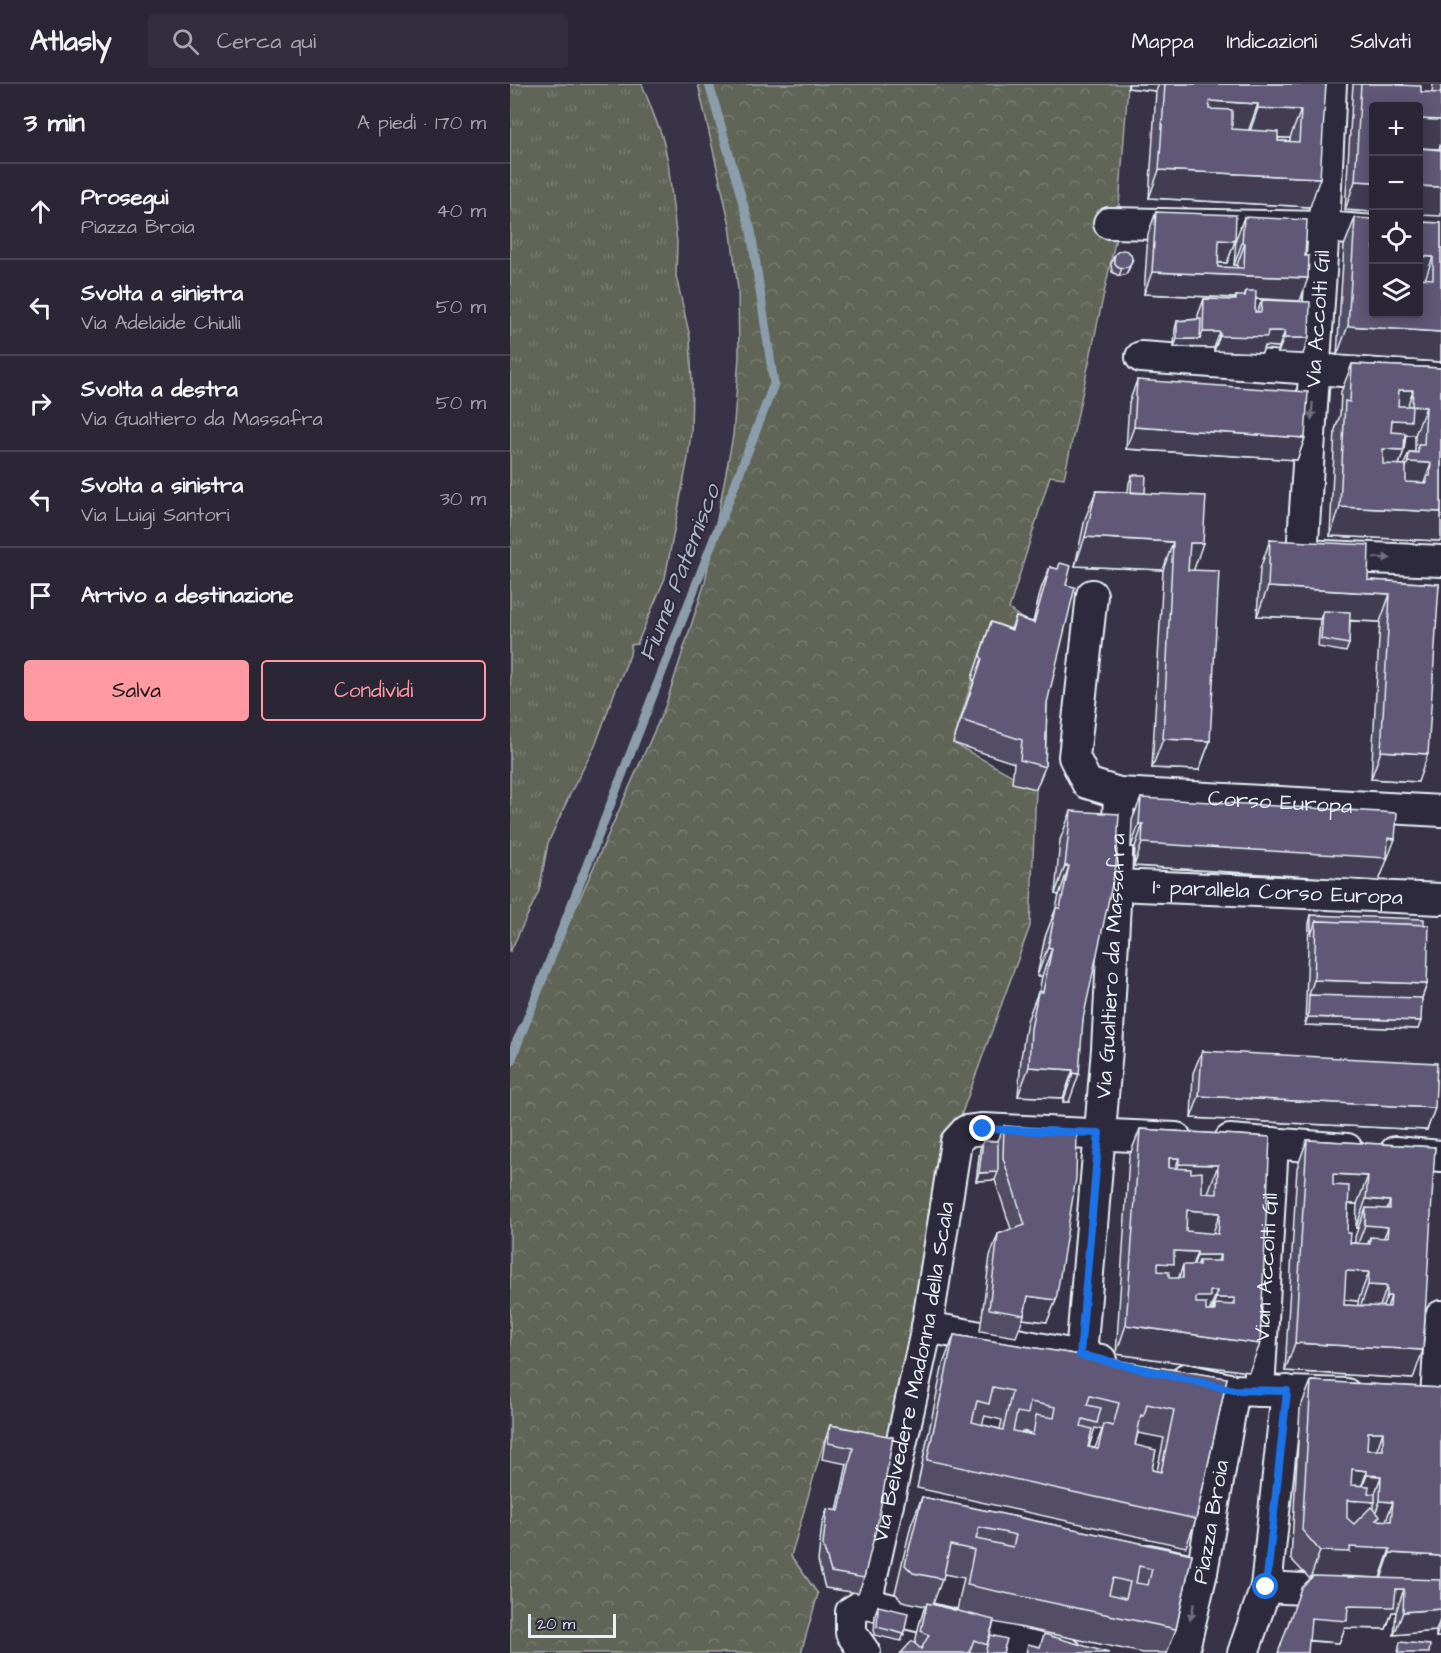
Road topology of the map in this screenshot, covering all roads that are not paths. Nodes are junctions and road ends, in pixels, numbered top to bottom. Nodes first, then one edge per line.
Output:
1 (1330, 84) edge
2 (1109, 223) dead end
3 (1324, 227) junction
4 (1369, 231) edge
5 (1141, 357) dead end
6 (1315, 370) junction
7 (1441, 378) edge
8 (1441, 561) edge
9 (1092, 595) dead end
10 (1119, 793) junction
11 (1441, 811) edge
12 (1116, 885) junction
13 (1441, 899) edge
14 (1099, 1133) junction
15 (1273, 1143) junction
16 (1441, 1156) edge
17 (1441, 1316) edge
18 (927, 1327) junction
19 (1080, 1355) junction
20 (1124, 1365) edge
21 (1157, 1372) edge
22 (1260, 1390) junction
23 (1378, 1396) edge
24 (1430, 1399) edge
25 (1121, 1554) edge
26 (1202, 1572) junction
27 (1266, 1587) junction
28 (1371, 1592) edge
29 (866, 1604) junction
30 (865, 1653) edge
31 (1067, 1653) edge
32 (1183, 1653) edge
33 (1243, 1653) edge

1 - 3 street, Via Accolti Gil
2 - 3 street
3 - 4 street
3 - 6 street, Via Accolti Gil
5 - 6 street
6 - 7 street
6 -> 8 street, Via Accolti Gil
9 - 10 street, Corso Europa
10 - 11 street, Corso Europa
10 - 12 street, Via Gualtiero da Massafra
12 - 13 street, I° parallela Corso Europa
12 - 14 street, Via Gualtiero da Massafra
14 - 15 street
14 - 18 street, Via Belvedere Madonna della Scala
14 - 19 street, Via Gualtiero da Massafra
15 - 16 street
15 - 22 street, Vian Accolti Gil
17 - 24 street
18 - 19 street
18 - 29 street, Via Belvedere Madonna della Scala
19 - 20 street
21 - 22 street
22 - 23 street
22 - 26 street, Piazza Broia
22 - 27 street
25 - 26 street
26 -> 32 street, Piazza Broia
27 - 28 street
27 - 33 street
29 - 30 street
29 - 31 street

